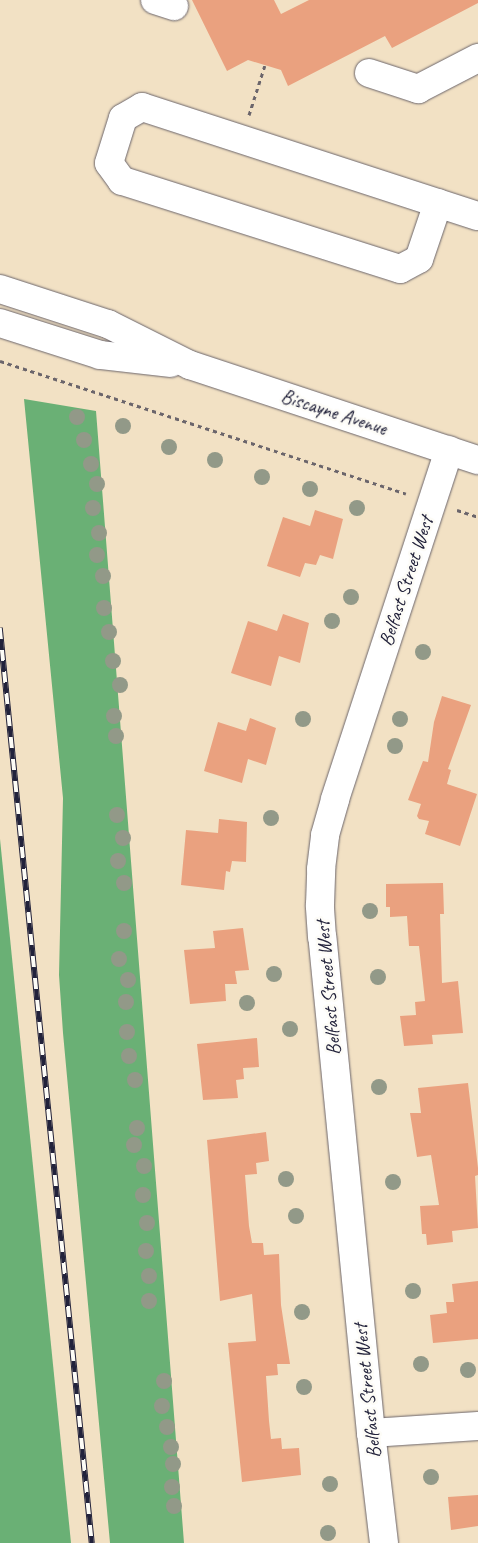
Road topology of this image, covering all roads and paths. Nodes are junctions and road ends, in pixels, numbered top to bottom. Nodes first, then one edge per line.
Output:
1 (478, 58) edge
2 (265, 65) dead end
3 (369, 73) dead end
4 (241, 140) junction
5 (438, 203) junction
6 (478, 216) edge
7 (0, 289) edge
8 (0, 322) edge
9 (0, 361) edge
10 (190, 365) junction
11 (449, 450) junction
12 (478, 460) edge
13 (432, 502) junction
14 (478, 517) edge
15 (478, 1426) edge
16 (371, 1433) junction
17 (384, 1543) edge

1 - 3 street
2 - 4 path
4 - 5 street
4 - 5 street
5 - 6 street
7 - 10 street, Biscayne Avenue
8 - 10 street, Biscayne Avenue
9 - 13 path
10 - 11 street, Biscayne Avenue
11 - 12 street, Biscayne Avenue
11 - 13 street, Belfast Street West
13 - 14 path
13 - 16 street, Belfast Street West
15 - 16 street
16 - 17 street, Belfast Street West

